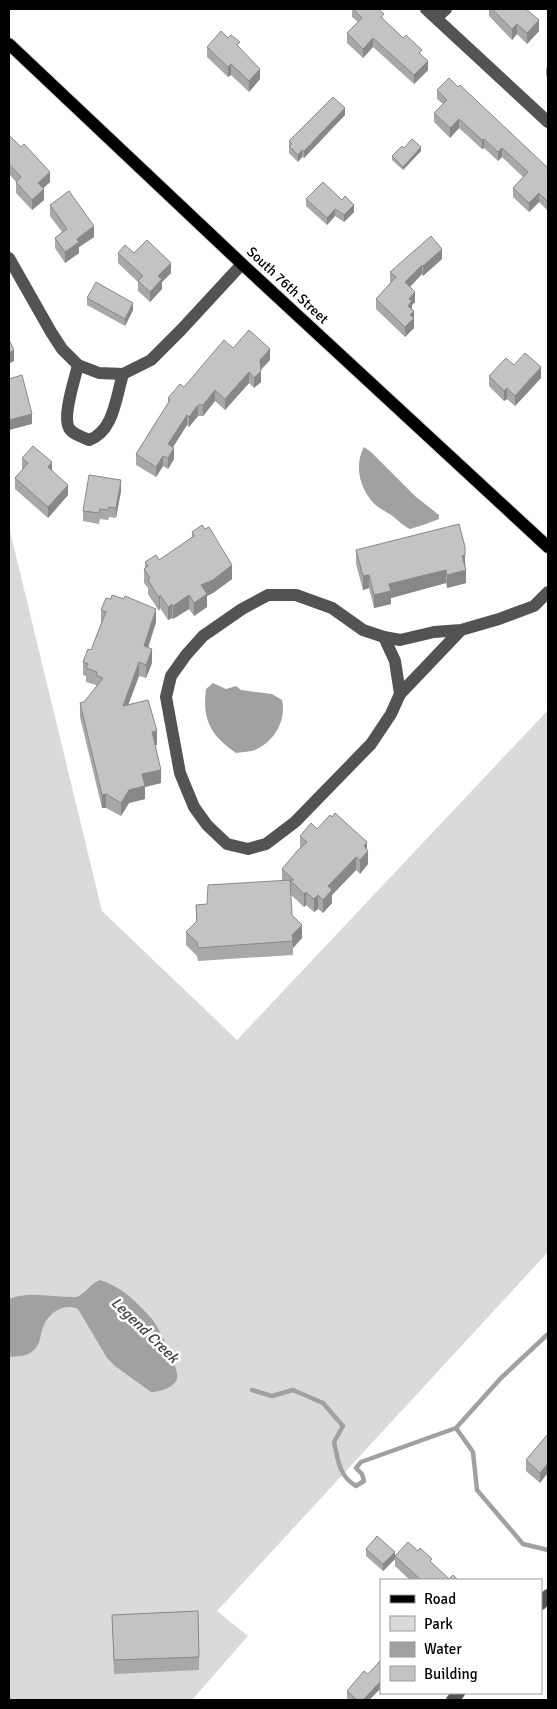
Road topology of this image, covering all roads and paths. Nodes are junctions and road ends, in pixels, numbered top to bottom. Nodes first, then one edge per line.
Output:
1 (426, 9) edge
2 (446, 9) edge
3 (436, 18) junction
4 (9, 44) edge
5 (548, 122) edge
6 (9, 258) edge
7 (242, 264) junction
8 (78, 365) junction
9 (123, 374) junction
10 (548, 548) edge
11 (548, 592) edge
12 (462, 630) junction
13 (384, 638) junction
14 (400, 694) junction

1 - 3 street
2 - 3 street
3 - 5 street
4 - 7 main road, South 76th Street
6 - 8 street
7 - 9 street
7 - 10 main road, South 76th Street
8 - 9 street
8 - 9 street
11 - 12 street
12 - 13 street
12 - 14 street
13 - 14 street
13 - 14 street

